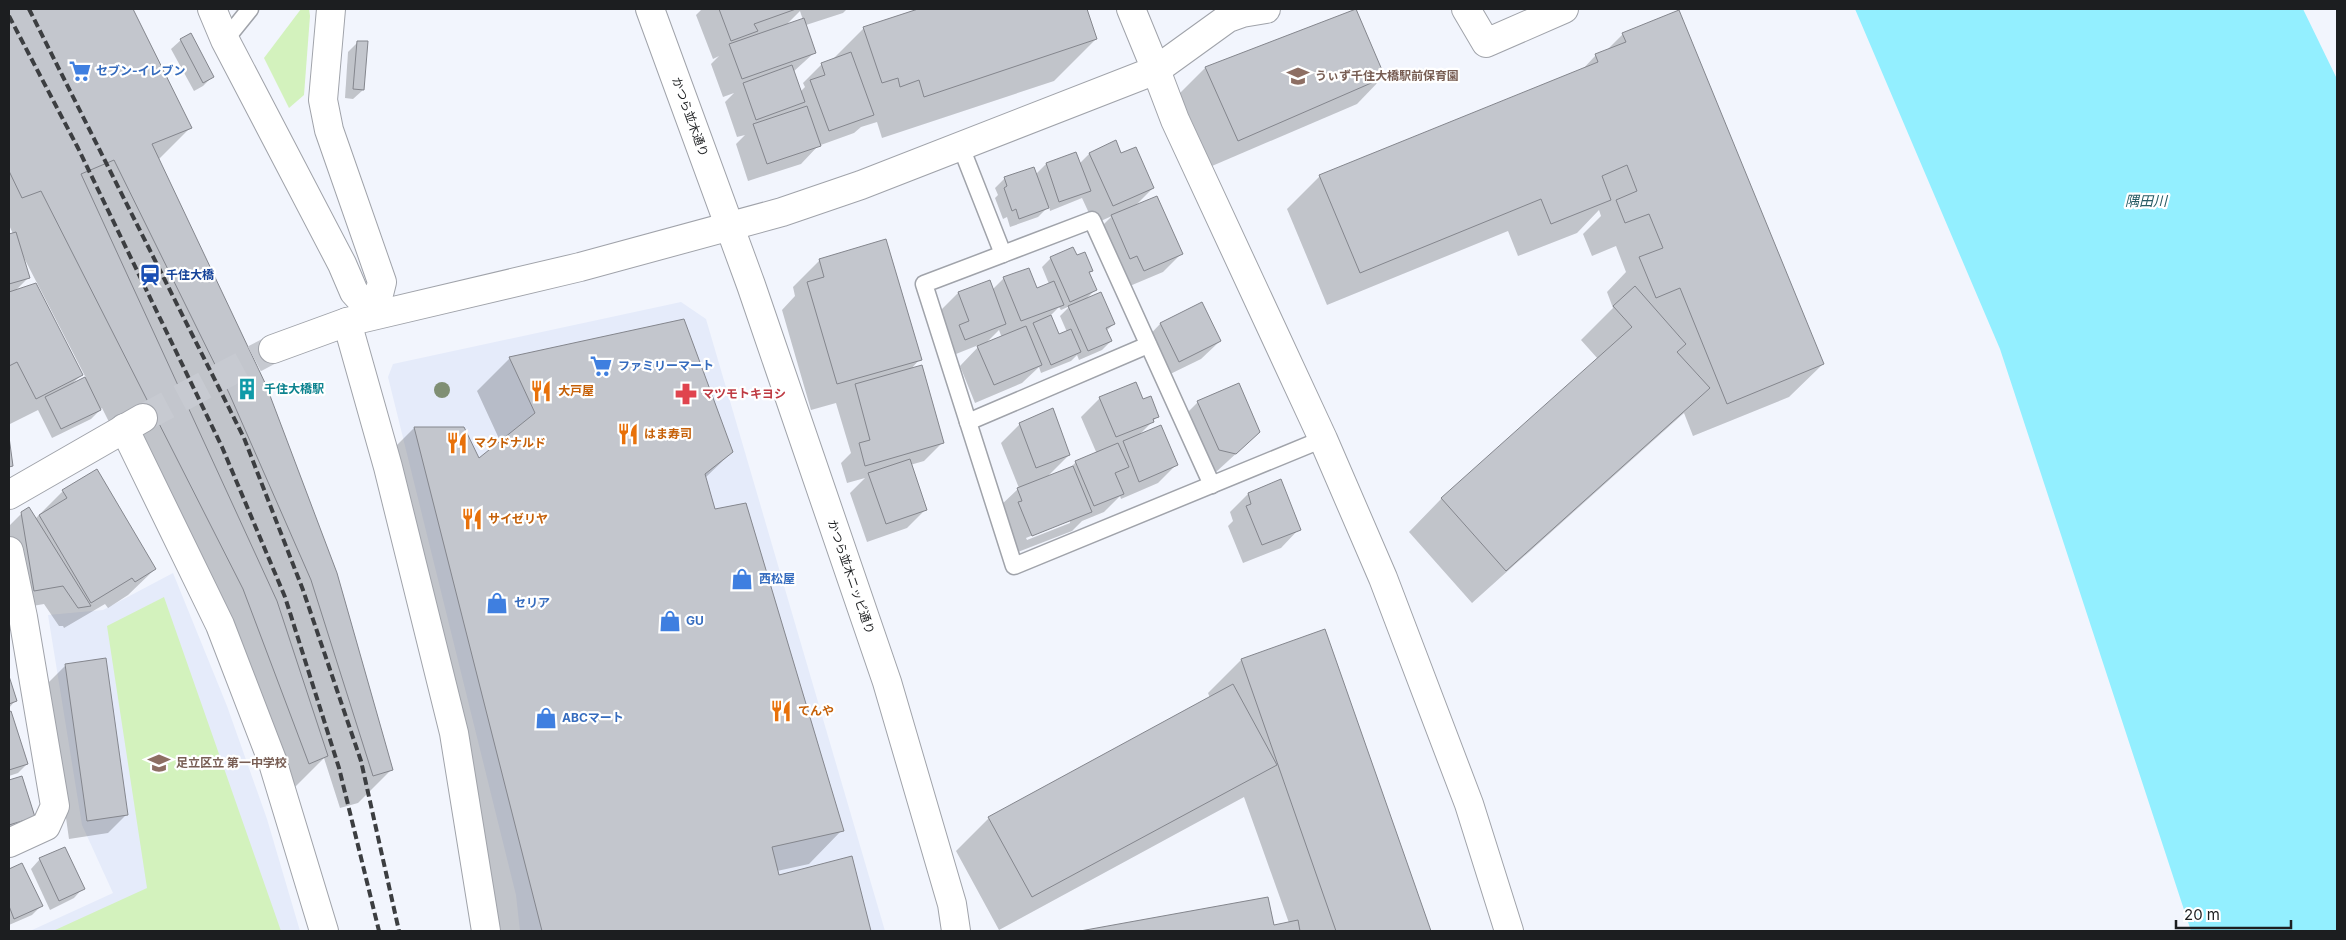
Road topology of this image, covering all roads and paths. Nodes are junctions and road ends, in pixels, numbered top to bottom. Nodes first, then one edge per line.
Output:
1 (212, 9) edge
2 (250, 9) edge
3 (331, 9) edge
4 (650, 9) edge
5 (1131, 9) edge
6 (1466, 9) edge
7 (1564, 9) edge
8 (1250, 10) edge
9 (225, 40) junction
10 (1156, 70) junction
11 (961, 147) junction
12 (729, 227) junction
13 (1003, 254) junction
14 (374, 314) junction
15 (347, 322) junction
16 (1148, 345) junction
17 (273, 349) tunnel mouth
18 (968, 422) junction
19 (1323, 439) junction
20 (1212, 485) junction
21 (9, 495) edge
22 (9, 551) edge
23 (16, 620) edge
24 (9, 843) edge
25 (324, 931) edge
26 (486, 931) edge
27 (956, 931) edge
28 (1508, 931) edge

1 - 9 street
2 - 9 lane
3 - 14 street
4 - 12 street, かつら並木通り
5 - 10 street
6 - 7 street
8 - 10 street
9 - 14 street
10 - 11 street
10 - 19 street
11 - 12 street
11 - 13 lane
12 - 14 street
12 - 27 street, かつら並木ニッピ通り
13 - 16 lane
13 - 18 lane
14 - 15 street
15 - 17 street
15 - 26 street
16 - 18 lane
16 - 20 lane
18 - 20 lane
19 - 20 lane
19 - 28 street
21 - 25 street
22 - 23 street
23 - 24 street

